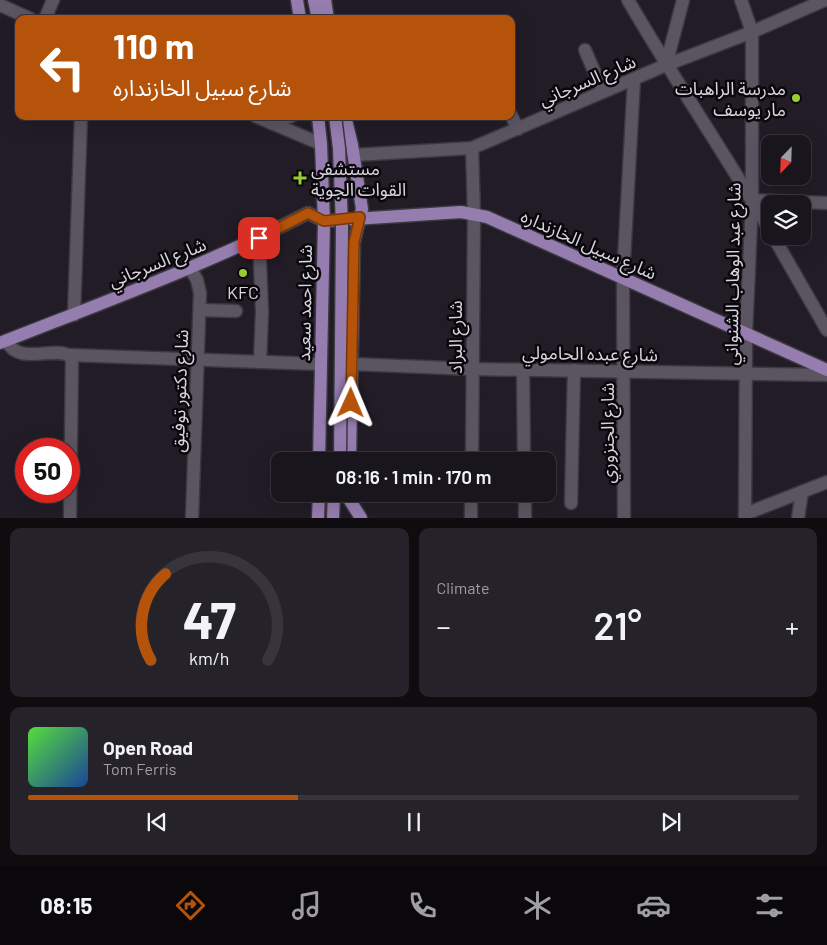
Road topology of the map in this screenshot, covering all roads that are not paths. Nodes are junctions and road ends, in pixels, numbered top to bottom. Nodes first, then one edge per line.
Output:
1 (53, 0) edge
2 (297, 0) edge
3 (309, 0) edge
4 (314, 0) edge
5 (325, 0) edge
6 (628, 0) edge
7 (683, 0) edge
8 (742, 0) edge
9 (794, 0) edge
10 (825, 0) edge
11 (0, 5) edge
12 (793, 14) junction
13 (22, 15) edge
14 (47, 15) edge
15 (299, 15) edge
16 (313, 15) edge
17 (317, 15) edge
18 (327, 15) edge
19 (752, 32) junction
20 (585, 50) dead end
21 (666, 65) junction
22 (634, 79) junction
23 (603, 92) junction
24 (81, 120) edge
25 (264, 120) edge
26 (280, 120) edge
27 (318, 120) edge
28 (330, 120) edge
29 (336, 120) edge
30 (346, 120) edge
31 (514, 120) edge
32 (271, 123) junction
33 (518, 129) junction
34 (321, 144) junction
35 (472, 148) junction
36 (354, 155) junction
37 (752, 200) junction
38 (827, 202) edge
39 (474, 214) junction
40 (761, 216) edge
41 (360, 217) junction
42 (324, 221) junction
43 (259, 238) junction
44 (778, 245) edge
45 (190, 268) junction
46 (624, 278) junction
47 (200, 310) junction
48 (236, 312) dead end
49 (74, 314) junction
50 (827, 330) edge
51 (746, 334) junction
52 (4, 342) edge
53 (70, 355) junction
54 (198, 361) junction
55 (260, 362) junction
56 (320, 364) junction
57 (352, 364) junction
58 (472, 368) junction
59 (523, 370) junction
60 (574, 370) junction
61 (827, 370) edge
62 (624, 372) junction
63 (747, 374) junction
64 (827, 375) edge
65 (319, 452) edge
66 (334, 452) edge
67 (340, 452) edge
68 (350, 452) edge
69 (472, 452) edge
70 (524, 452) edge
71 (827, 482) edge
72 (802, 492) junction
73 (319, 502) edge
74 (334, 502) edge
75 (340, 502) edge
76 (350, 502) edge
77 (471, 502) edge
78 (525, 502) edge
79 (571, 503) dead end
80 (745, 516) edge
81 (70, 518) edge
82 (192, 518) edge
83 (318, 518) edge
84 (333, 518) edge
85 (340, 518) edge
86 (362, 518) edge
87 (471, 518) edge
88 (525, 518) edge
89 (624, 518) edge
90 (798, 518) edge

1 - 14 street
2 - 15 main road
3 - 16 main road
4 - 17 main road
5 - 18 main road
6 - 21 street
7 - 21 street
8 - 19 street, شارع عبد الوهاب الشنواني
9 - 12 street
10 - 12 street, شارع السرجاني
11 - 13 street
12 - 19 street, شارع السرجاني
19 - 21 street, شارع السرجاني
19 - 37 street, شارع عبد الوهاب الشنواني
20 - 23 street
21 - 22 street, شارع السرجاني
21 - 37 street
22 - 23 street, شارع السرجاني
22 - 46 street, شارع الجنزوري
23 - 33 street, شارع السرجاني
24 - 49 street
25 - 32 street
26 - 32 street
27 - 34 main road, شارع احمد سعيد
28 - 66 main road
29 - 67 main road, bridge
30 - 36 main road
31 - 33 street
32 - 34 street
33 - 35 street, شارع السرجاني
34 - 42 main road, شارع احمد سعيد
35 - 36 street, شارع السرجاني
35 - 39 street, شارع البراد
36 - 41 main road
37 - 38 street
37 - 40 street
37 - 51 street, شارع عبد الوهاب الشنواني
39 - 41 main road, شارع سبيل الخازنداره
39 - 46 main road, شارع سبيل الخازنداره
39 - 58 street, شارع البراد
41 - 42 main road, شارع سبيل الخازنداره
41 - 57 main road
42 - 43 main road, شارع السرجاني
42 - 56 main road, شارع احمد سعيد
43 - 45 main road, شارع السرجاني
43 - 55 street
44 - 50 street
45 - 47 street, شارع دكتور توفيق
45 - 49 main road, شارع السرجاني
46 - 51 main road, شارع سبيل الخازنداره
46 - 62 street, شارع الجنزوري
47 - 48 street
47 - 54 street, شارع دكتور توفيق
49 - 52 main road, شارع السرجاني
51 - 61 main road, شارع سبيل الخازنداره
51 - 63 street, شارع عبد الوهاب الشنواني
52 - 53 street
53 - 54 street
53 - 81 street
54 - 55 street
54 - 82 street, شارع دكتور توفيق
55 - 56 street
56 - 65 main road, شارع احمد سعيد
57 - 58 street, شارع عبده الحامولي
57 - 68 main road
58 - 59 street, شارع عبده الحامولي
58 - 69 street, شارع البراد
59 - 60 street, شارع عبده الحامولي
59 - 70 street
60 - 62 street, شارع عبده الحامولي
60 - 79 street
62 - 63 street, شارع عبده الحامولي
62 - 89 street, شارع الجنزوري
63 - 64 street, شارع عبده الحامولي
63 - 80 street, شارع عبد الوهاب الشنواني
71 - 72 street
72 - 80 street
72 - 90 street
73 - 83 main road
74 - 84 main road
75 - 85 main road
76 - 86 main road
77 - 87 street
78 - 88 street

